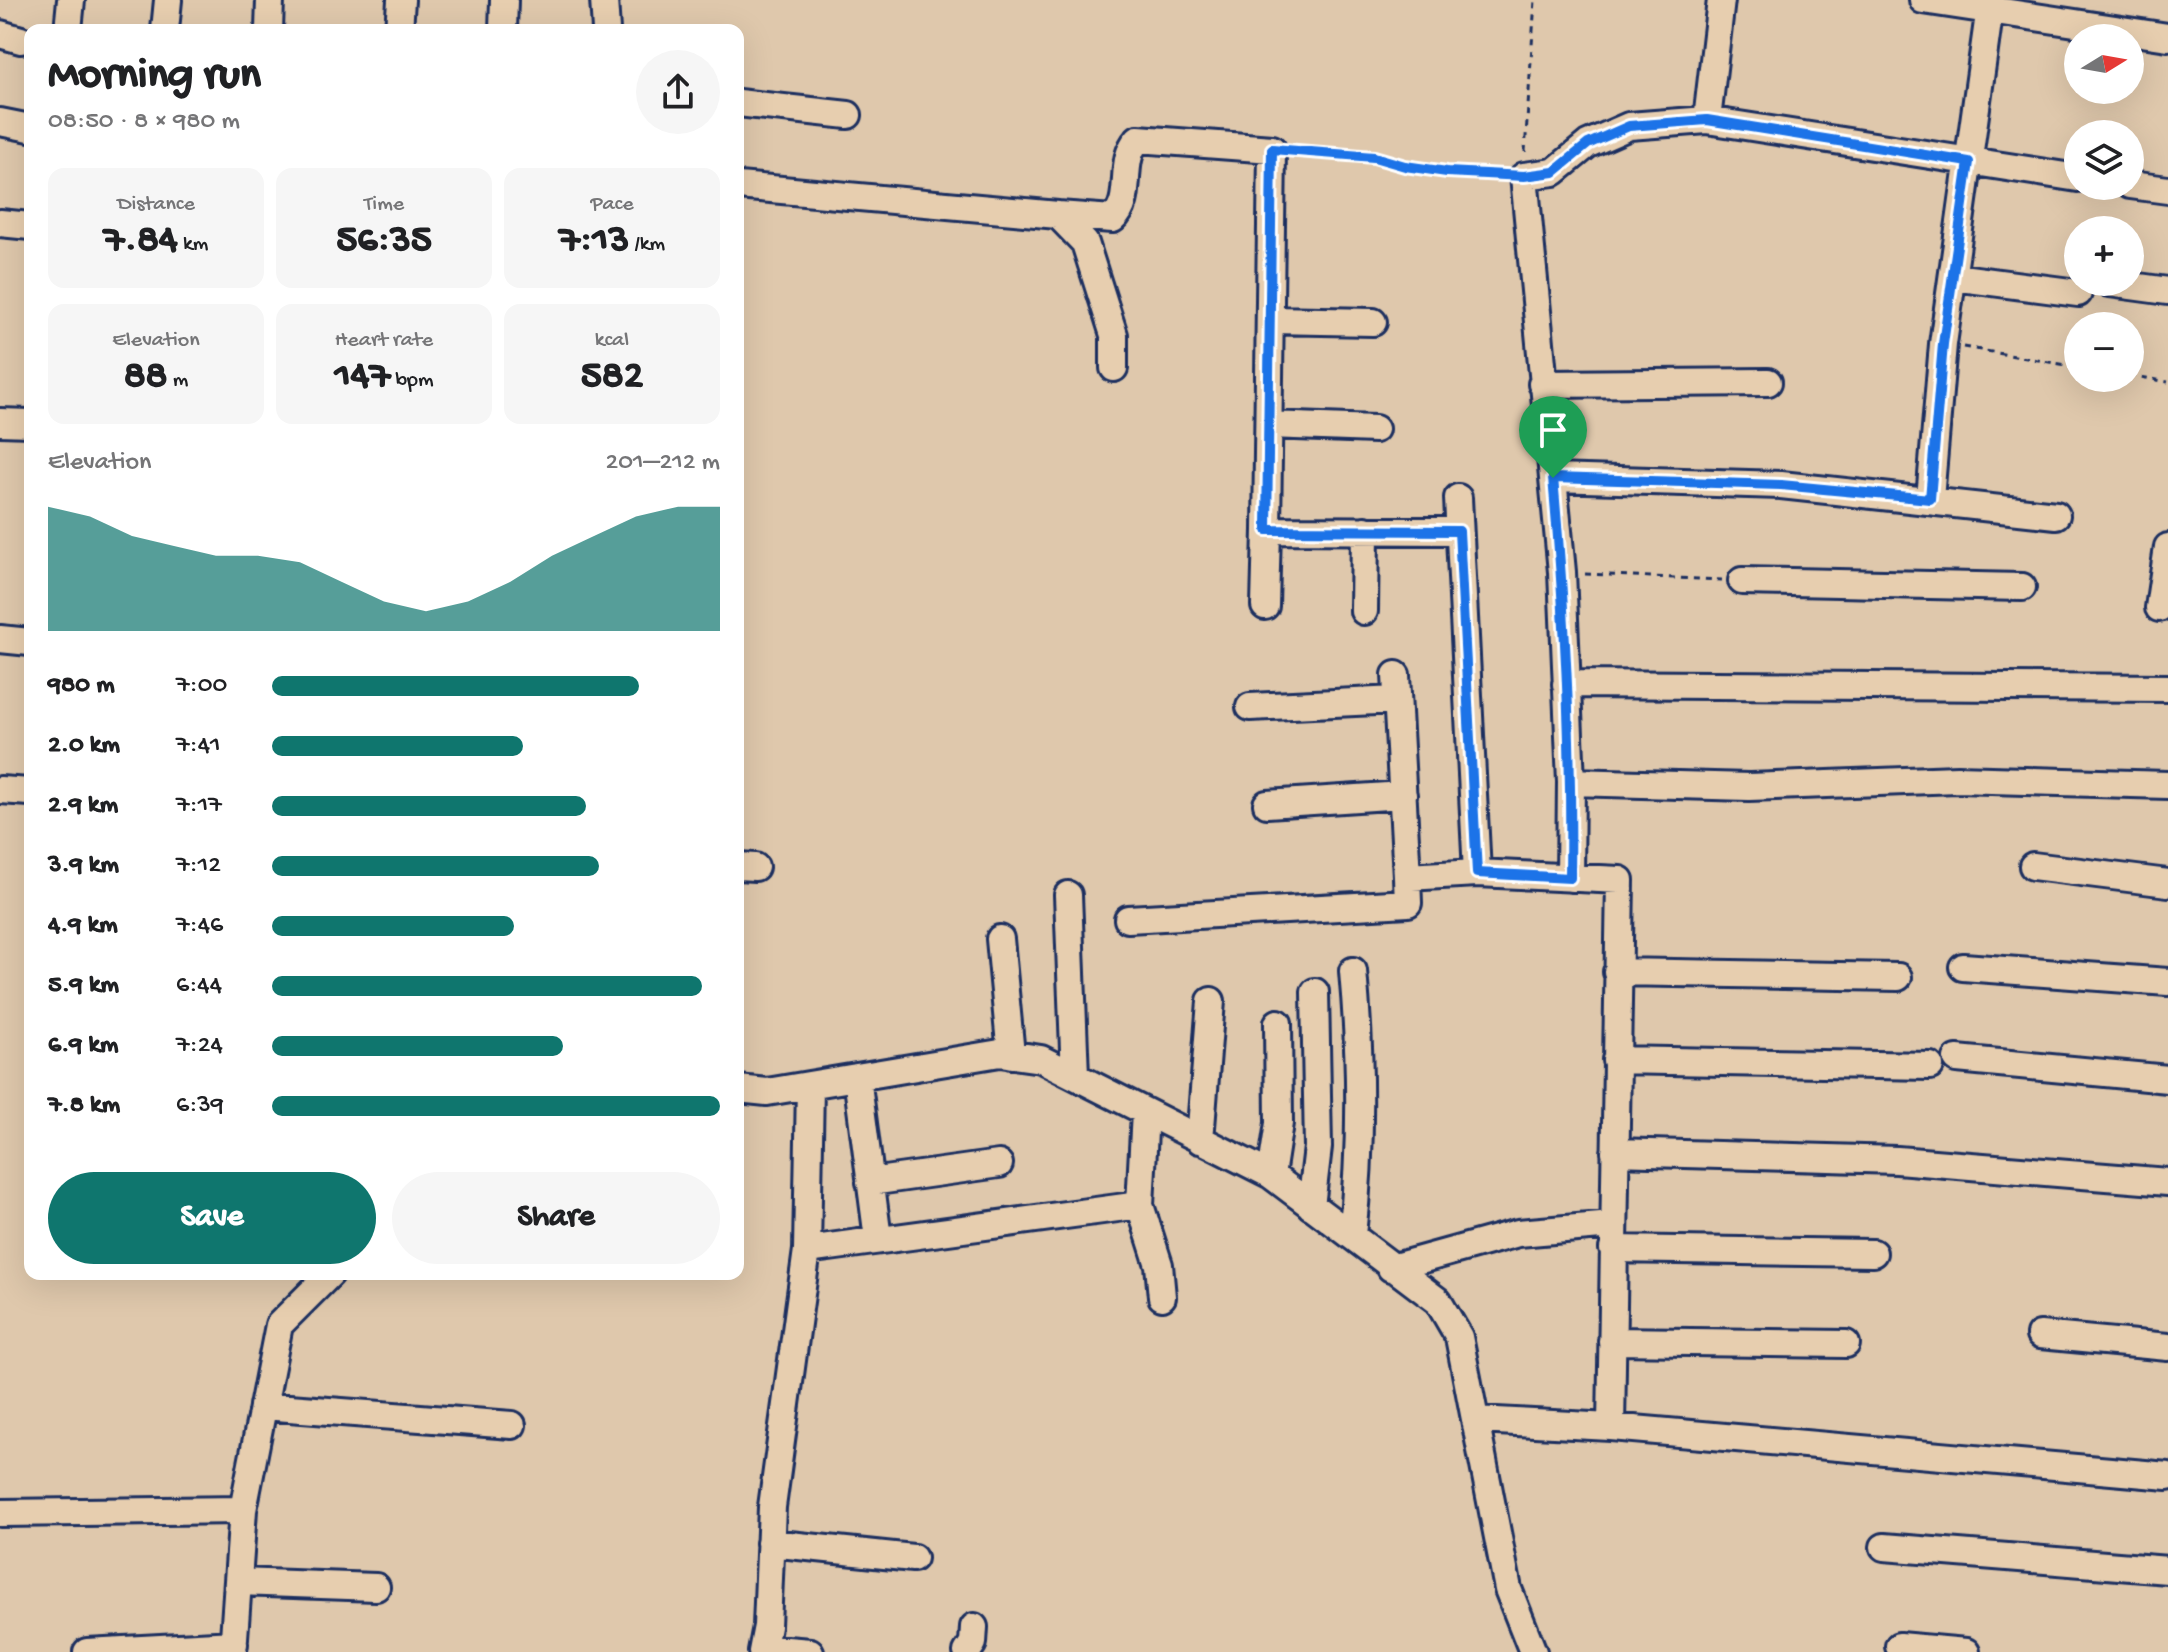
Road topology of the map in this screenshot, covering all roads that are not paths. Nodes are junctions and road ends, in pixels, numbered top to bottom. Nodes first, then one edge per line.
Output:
1 (71, 0) edge
2 (168, 0) edge
3 (270, 0) edge
4 (401, 0) edge
5 (504, 0) edge
6 (604, 0) edge
7 (1721, 0) edge
8 (1923, 0) edge
9 (1990, 5) edge
10 (69, 24) edge
11 (166, 24) edge
12 (269, 24) edge
13 (399, 24) edge
14 (503, 24) edge
15 (606, 24) edge
16 (2168, 37) edge
17 (744, 104) edge
18 (848, 115) dead end
19 (1707, 120) junction
20 (0, 122) edge
21 (24, 127) edge
22 (1969, 162) junction
23 (2064, 176) edge
24 (744, 187) edge
25 (2144, 187) edge
26 (2168, 190) edge
27 (1058, 215) junction
28 (0, 223) edge
29 (24, 225) edge
30 (1953, 277) junction
31 (2144, 288) edge
32 (2064, 291) edge
33 (2168, 291) edge
34 (1271, 320) junction
35 (1373, 322) dead end
36 (1114, 368) dead end
37 (1768, 382) dead end
38 (1542, 384) junction
39 (0, 422) edge
40 (24, 423) edge
41 (1269, 425) junction
42 (1375, 429) dead end
43 (1553, 478) junction
44 (1458, 498) dead end
45 (1930, 499) junction
46 (2056, 515) dead end
47 (1267, 530) junction
48 (1365, 530) junction
49 (1459, 531) junction
50 (2168, 547) edge
51 (1742, 581) road end
52 (2022, 587) dead end
53 (1265, 606) dead end
54 (2159, 608) dead end
55 (1364, 611) dead end
56 (0, 639) edge
57 (24, 641) edge
58 (1566, 684) junction
59 (2168, 688) edge
60 (1250, 707) dead end
61 (1571, 782) junction
62 (2168, 785) edge
63 (0, 790) edge
64 (24, 792) edge
65 (1403, 795) junction
66 (1267, 804) dead end
67 (2033, 866) dead end
68 (1477, 873) junction
69 (1407, 877) junction
70 (1570, 878) junction
71 (2168, 883) edge
72 (1068, 895) dead end
73 (1128, 919) dead end
74 (1000, 939) dead end
75 (1963, 967) dead end
76 (1353, 971) dead end
77 (1617, 972) junction
78 (1898, 977) dead end
79 (2168, 982) edge
80 (1315, 992) dead end
81 (1211, 1001) dead end
82 (1278, 1023) dead end
83 (1011, 1055) junction
84 (1957, 1059) dead end
85 (1616, 1060) junction
86 (1930, 1066) dead end
87 (1075, 1076) junction
88 (857, 1077) junction
89 (2168, 1079) edge
90 (810, 1085) junction
91 (744, 1090) edge
92 (1145, 1112) junction
93 (1200, 1140) junction
94 (1615, 1152) junction
95 (999, 1164) dead end
96 (1271, 1175) junction
97 (870, 1182) junction
98 (2168, 1182) edge
99 (1140, 1205) junction
100 (1311, 1206) junction
101 (1352, 1235) junction
102 (1613, 1237) junction
103 (878, 1239) junction
104 (807, 1250) junction
105 (1873, 1253) dead end
106 (1391, 1268) junction
107 (324, 1280) edge
108 (1162, 1297) dead end
109 (2040, 1335) dead end
110 (1612, 1341) junction
111 (1846, 1344) dead end
112 (2168, 1347) edge
113 (263, 1406) junction
114 (1477, 1420) junction
115 (512, 1425) dead end
116 (1611, 1427) junction
117 (2168, 1476) edge
118 (243, 1510) junction
119 (0, 1513) edge
120 (770, 1543) junction
121 (1884, 1547) dead end
122 (913, 1558) dead end
123 (2168, 1570) edge
124 (238, 1582) junction
125 (376, 1587) dead end
126 (1899, 1646) dead end
127 (234, 1648) edge
128 (763, 1650) edge
129 (87, 1652) edge
130 (810, 1652) edge
131 (1533, 1652) edge
132 (1966, 1652) edge

1 - 10 street
2 - 11 street
3 - 12 street
4 - 13 street
5 - 14 street
6 - 15 street
7 - 19 street
8 - 9 street
9 - 16 street
9 - 22 street
17 - 18 street
19 - 22 street
19 - 38 street
20 - 21 street
22 - 23 street
22 - 30 street
24 - 27 street
25 - 26 street
27 - 34 street
27 - 36 street
28 - 29 street
30 - 32 street
30 - 45 street
31 - 33 street
34 - 35 street
34 - 41 street
37 - 38 street
38 - 43 street
39 - 40 street
41 - 42 street
41 - 47 street
43 - 45 street
43 - 58 street
44 - 49 street
45 - 46 street
47 - 48 street
47 - 53 street
48 - 49 street
48 - 55 street
49 - 68 street
50 - 54 street
51 - 52 street
56 - 57 street
58 - 59 street
58 - 61 street
60 - 65 street
61 - 62 street
61 - 70 street
63 - 64 street
65 - 66 street
65 - 69 street
67 - 71 street
68 - 69 street
68 - 70 street
69 - 73 street
70 - 77 street
72 - 87 street
74 - 83 street
75 - 79 street
76 - 101 street
77 - 78 street
77 - 85 street
80 - 100 street
81 - 93 street
82 - 96 street
83 - 87 street
83 - 88 street
84 - 89 street
85 - 86 street
85 - 94 street
87 - 92 street
88 - 90 street
88 - 97 street
90 - 91 street
90 - 104 street
92 - 93 street
92 - 99 street
93 - 96 street
94 - 98 street
94 - 102 street
95 - 97 street
96 - 100 street
97 - 103 street
99 - 103 street
99 - 108 street
100 - 101 street
101 - 106 street
102 - 105 street
102 - 106 street
102 - 110 street
103 - 104 street
104 - 120 street
106 - 114 street
107 - 113 street
109 - 112 street
110 - 111 street
110 - 116 street
113 - 115 street
113 - 118 street
114 - 116 street
114 - 131 street
116 - 117 street
118 - 119 street
118 - 124 street
120 - 122 street
120 - 128 street
121 - 123 street
124 - 125 street
124 - 127 street
126 - 132 street
127 - 129 street
128 - 130 street

